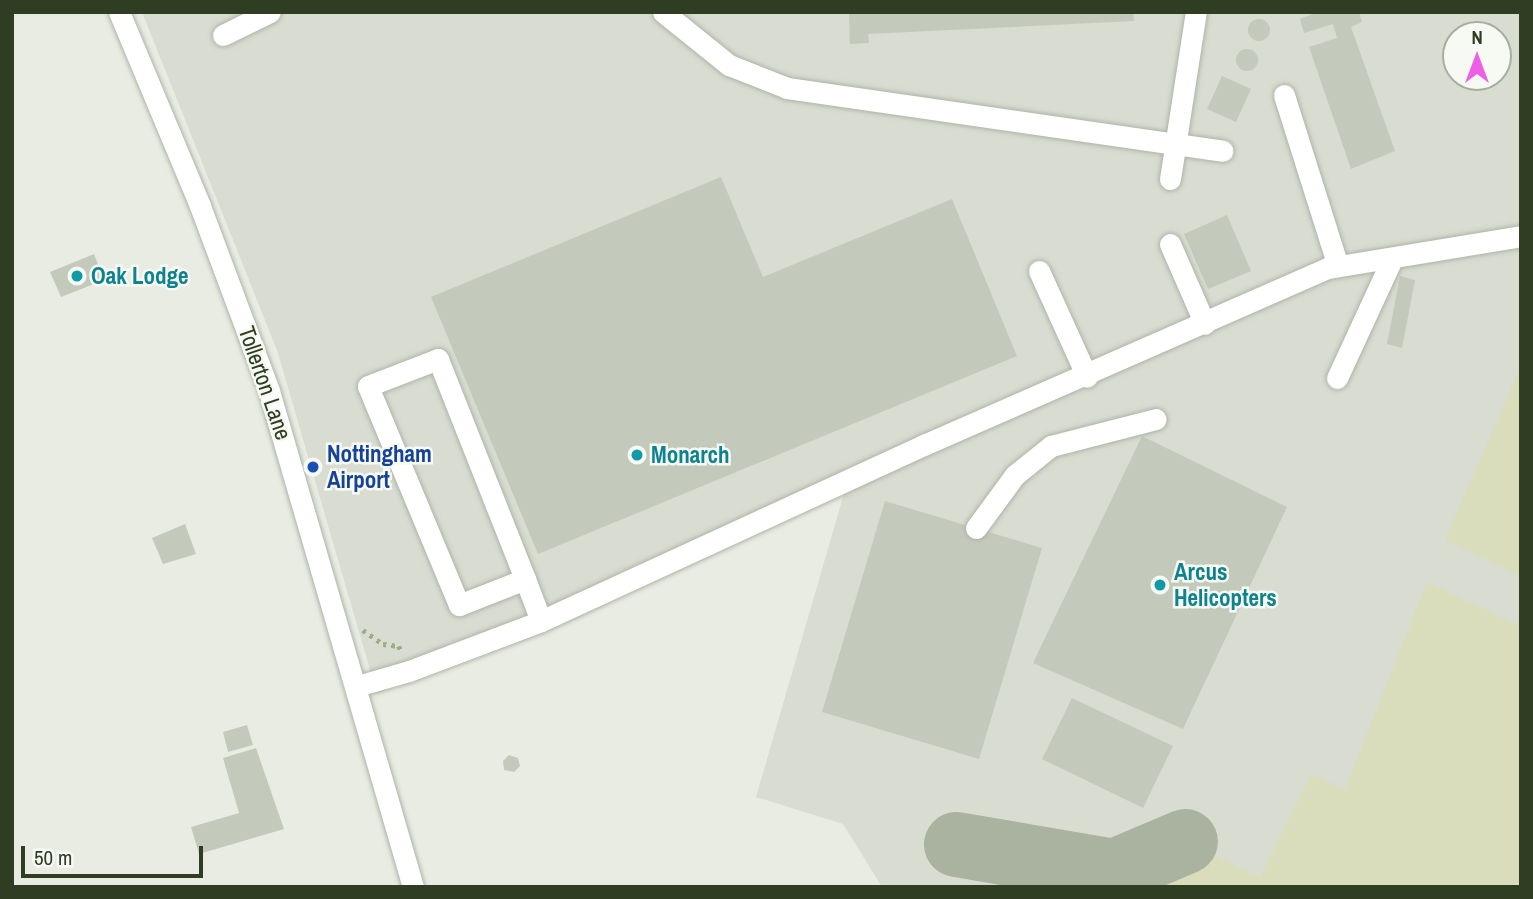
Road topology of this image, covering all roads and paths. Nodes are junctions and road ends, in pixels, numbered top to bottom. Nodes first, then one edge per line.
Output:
1 (119, 12) edge
2 (270, 12) edge
3 (663, 12) edge
4 (1196, 12) edge
5 (223, 35) dead end
6 (1284, 95) dead end
7 (1178, 143) junction
8 (1222, 150) dead end
9 (1170, 179) dead end
10 (1521, 236) edge
11 (1170, 244) dead end
12 (1392, 259) junction
13 (1338, 266) junction
14 (1040, 271) dead end
15 (1205, 324) junction
16 (1087, 377) junction
17 (1337, 378) dead end
18 (1156, 419) dead end
19 (976, 528) dead end
20 (525, 579) junction
21 (541, 621) junction
22 (357, 686) junction
23 (412, 887) edge

1 - 22 street, Tollerton Lane
2 - 5 street
3 - 7 street
4 - 7 street
6 - 13 street
7 - 8 street
7 - 9 street
10 - 12 street
11 - 15 street
12 - 13 street
12 - 17 street
13 - 15 street
14 - 16 street
15 - 16 street
16 - 21 street
18 - 19 street
20 - 20 street
20 - 21 street
21 - 22 street
22 - 23 street, Tollerton Lane

